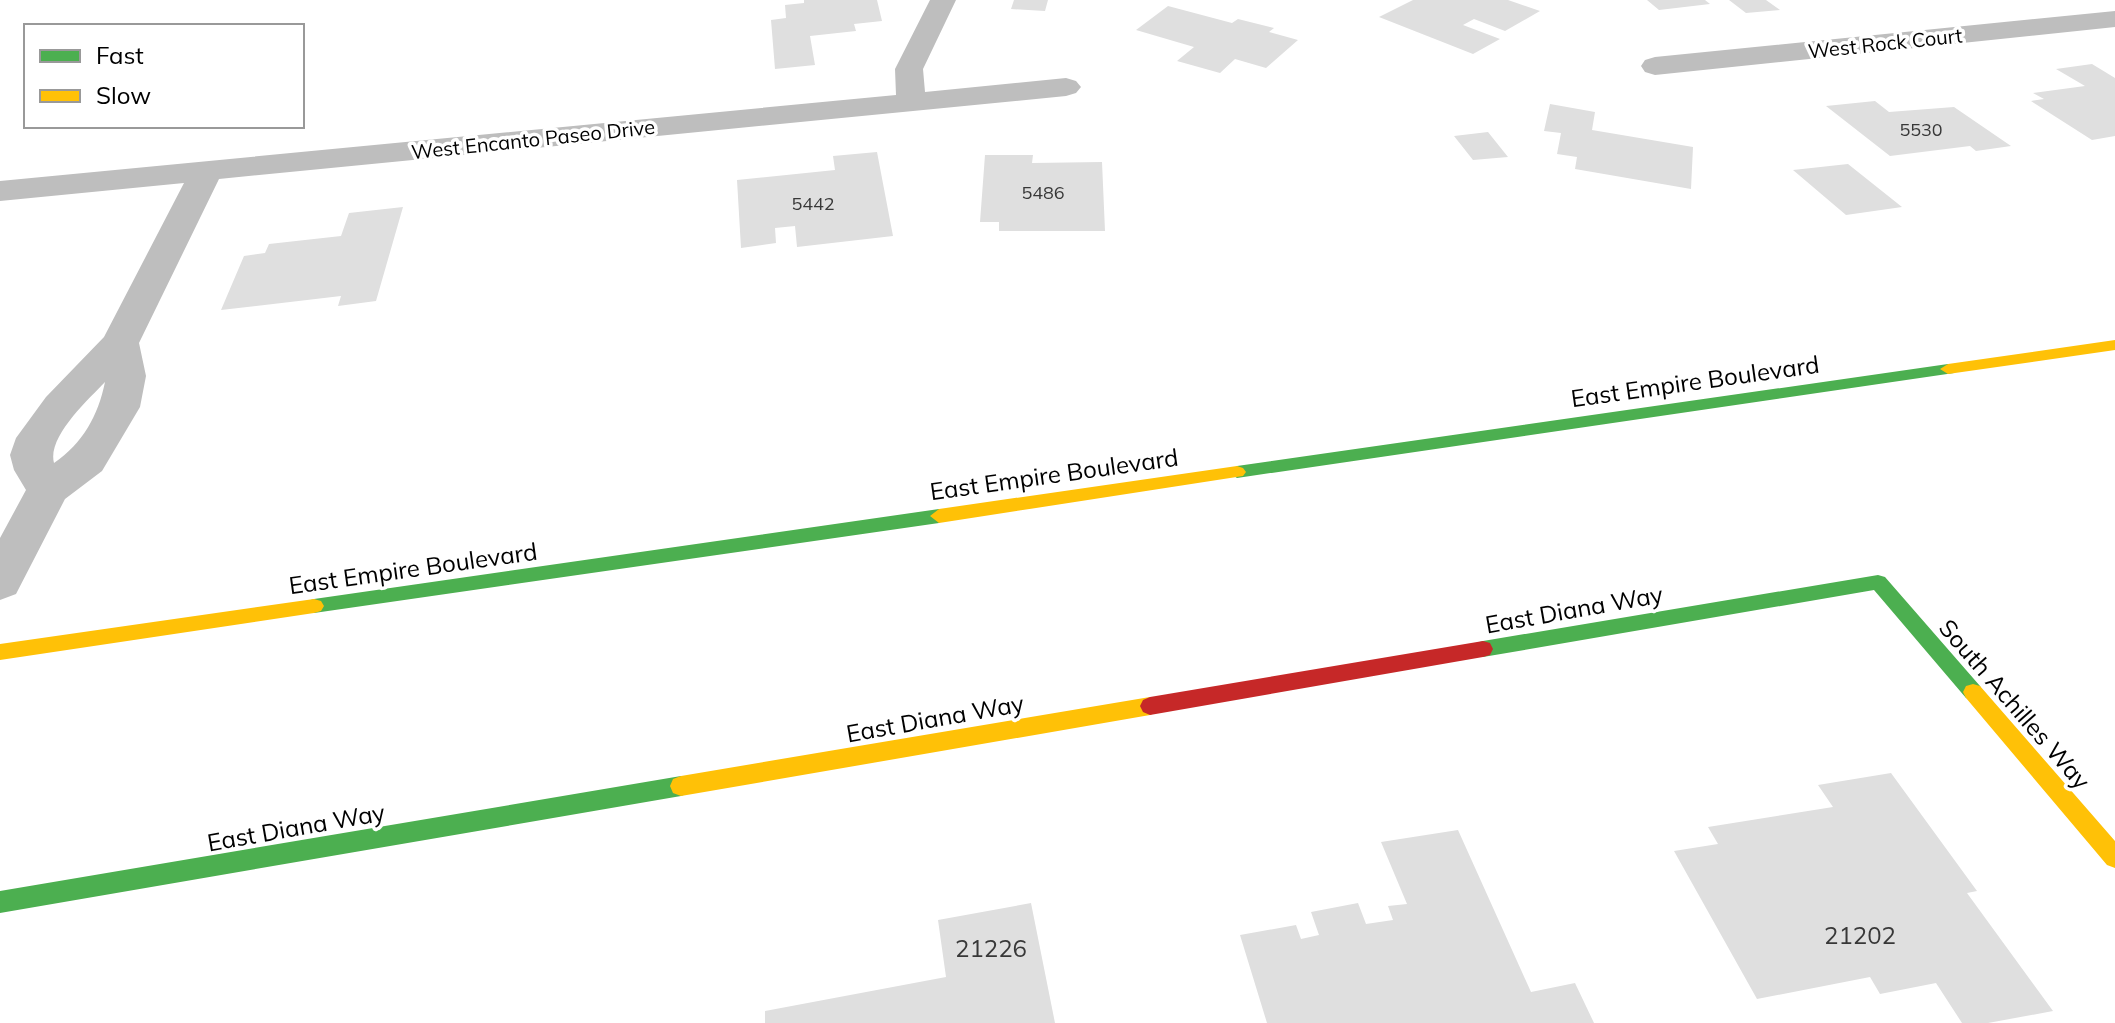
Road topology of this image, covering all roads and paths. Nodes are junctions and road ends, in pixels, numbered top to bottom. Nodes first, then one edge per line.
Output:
1 (943, 0) edge
2 (2115, 19) edge
3 (1655, 66) dead end
4 (1066, 87) dead end
5 (911, 102) junction
6 (207, 170) junction
7 (0, 191) edge
8 (120, 343) junction
9 (2115, 345) edge
10 (120, 407) junction
11 (54, 414) junction
12 (48, 489) junction
13 (0, 582) edge
14 (1878, 582) joint
15 (0, 652) edge
16 (2115, 858) edge
17 (0, 902) edge

1 - 5 street
2 - 3 street, West Rock Court
4 - 5 street, West Encanto Paseo Drive
5 - 6 street, West Encanto Paseo Drive
6 - 7 street, West Encanto Paseo Drive
6 - 8 street
8 - 10 street
8 - 11 street
9 - 15 street, East Empire Boulevard
10 - 11 street
10 - 12 street
11 - 12 street
12 - 13 street
14 - 16 street, South Achilles Way
14 - 17 street, East Diana Way

